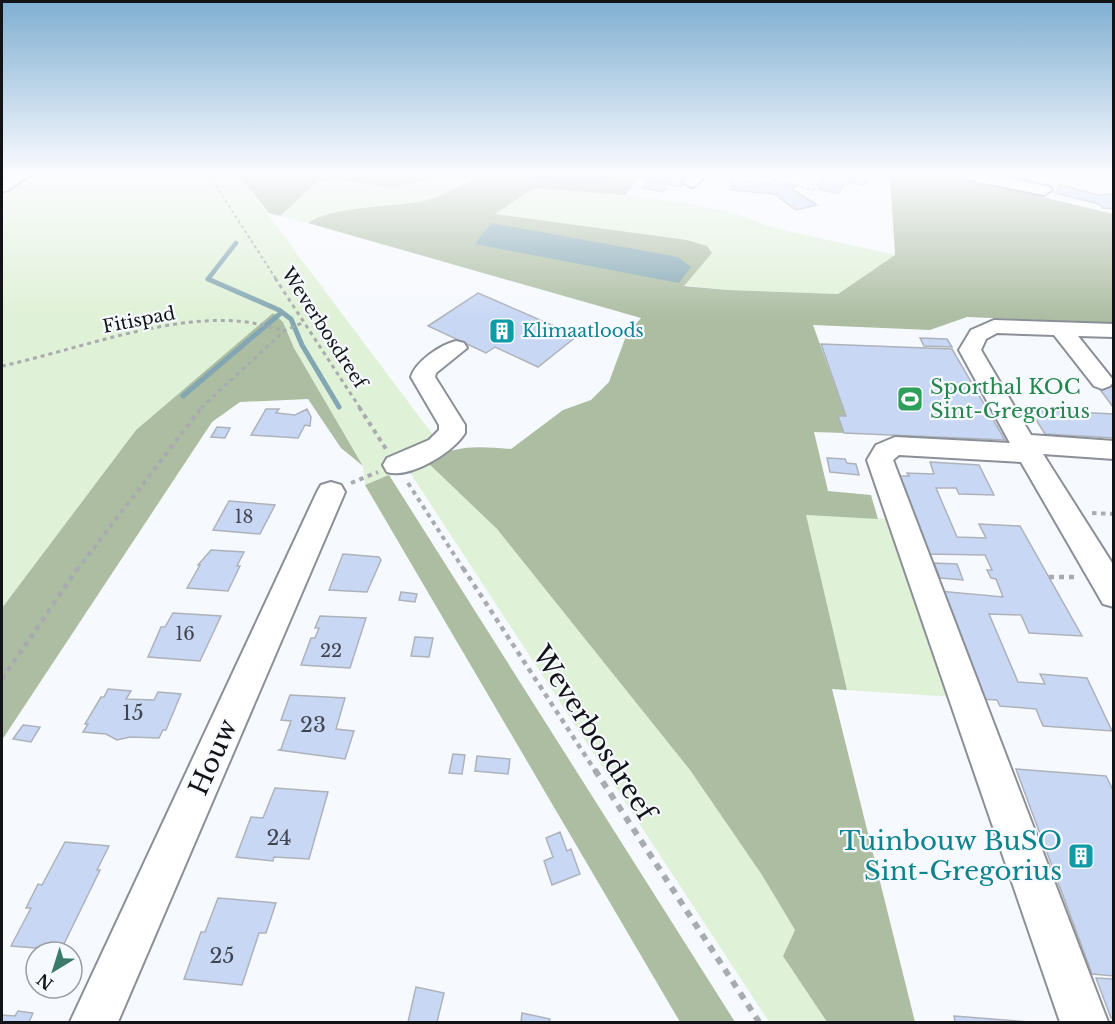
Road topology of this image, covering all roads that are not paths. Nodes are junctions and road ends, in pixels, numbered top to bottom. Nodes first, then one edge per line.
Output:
1 (1060, 329) junction
2 (1113, 331) edge
3 (456, 348) dead end
4 (1102, 381) dead end
5 (1028, 448) junction
6 (1113, 450) edge
7 (396, 465) road end
8 (331, 492) road end
9 (1113, 594) edge
10 (94, 1023) edge
11 (1084, 1023) edge

1 - 2 street
1 - 4 street
1 - 5 street
3 - 7 street
5 - 6 street
5 - 9 street
5 - 11 street
8 - 10 street, Houw

